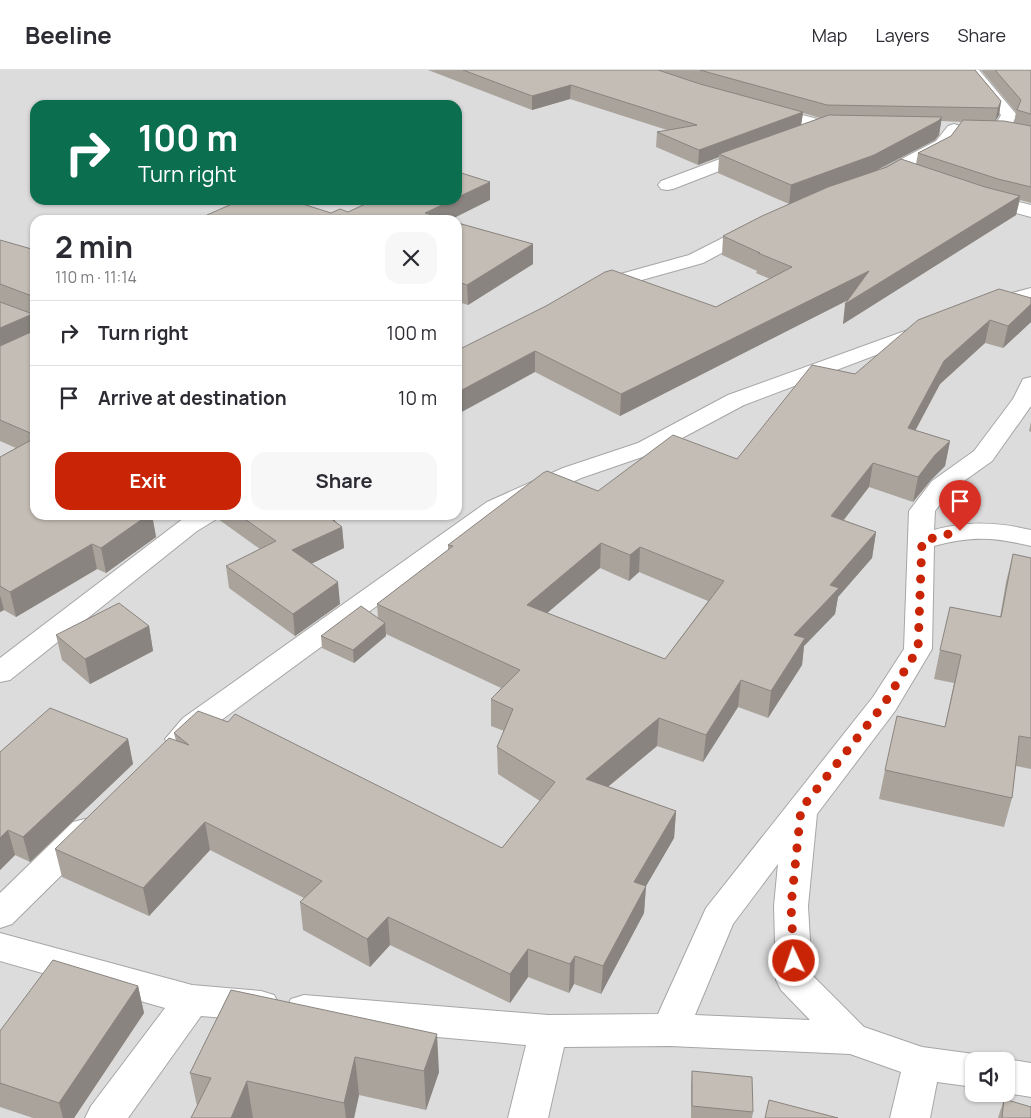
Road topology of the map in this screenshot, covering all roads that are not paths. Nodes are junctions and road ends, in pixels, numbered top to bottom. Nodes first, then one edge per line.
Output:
1 (971, 70) edge
2 (754, 107) edge
3 (824, 126) junction
4 (860, 127) edge
5 (934, 129) edge
6 (970, 129) junction
7 (1001, 129) junction
8 (802, 135) edge
9 (1031, 135) edge
10 (764, 148) edge
11 (896, 169) junction
12 (914, 175) edge
13 (667, 185) dead end
14 (861, 185) edge
15 (970, 194) edge
16 (1031, 211) edge
17 (769, 221) edge
18 (583, 290) edge
19 (1031, 294) edge
20 (1031, 384) edge
21 (198, 520) edge
22 (1031, 538) edge
23 (922, 541) junction
24 (0, 673) edge
25 (159, 759) edge
26 (801, 809) junction
27 (104, 813) edge
28 (0, 914) edge
29 (0, 947) edge
30 (192, 1000) junction
31 (670, 1030) junction
32 (548, 1031) junction
33 (851, 1038) junction
34 (922, 1063) junction
35 (965, 1070) edge
36 (1015, 1077) edge
37 (1031, 1080) edge
38 (105, 1118) edge
39 (528, 1118) edge
40 (910, 1118) edge

1 - 7 street
2 - 3 street
3 - 4 street
3 - 8 street
5 - 6 street
6 - 7 street
6 - 11 street
7 - 9 street
10 - 13 street
11 - 12 street
11 - 14 street
15 - 16 street
17 - 18 street
19 - 25 street
20 - 23 street
21 - 24 street
22 - 23 street
23 - 26 street
26 - 31 street
26 - 33 street
27 - 28 street
29 - 30 street
30 - 32 street
30 - 38 street
31 - 32 street
31 - 33 street
32 - 39 street
33 - 34 street
34 - 35 street
34 - 40 street
36 - 37 street

